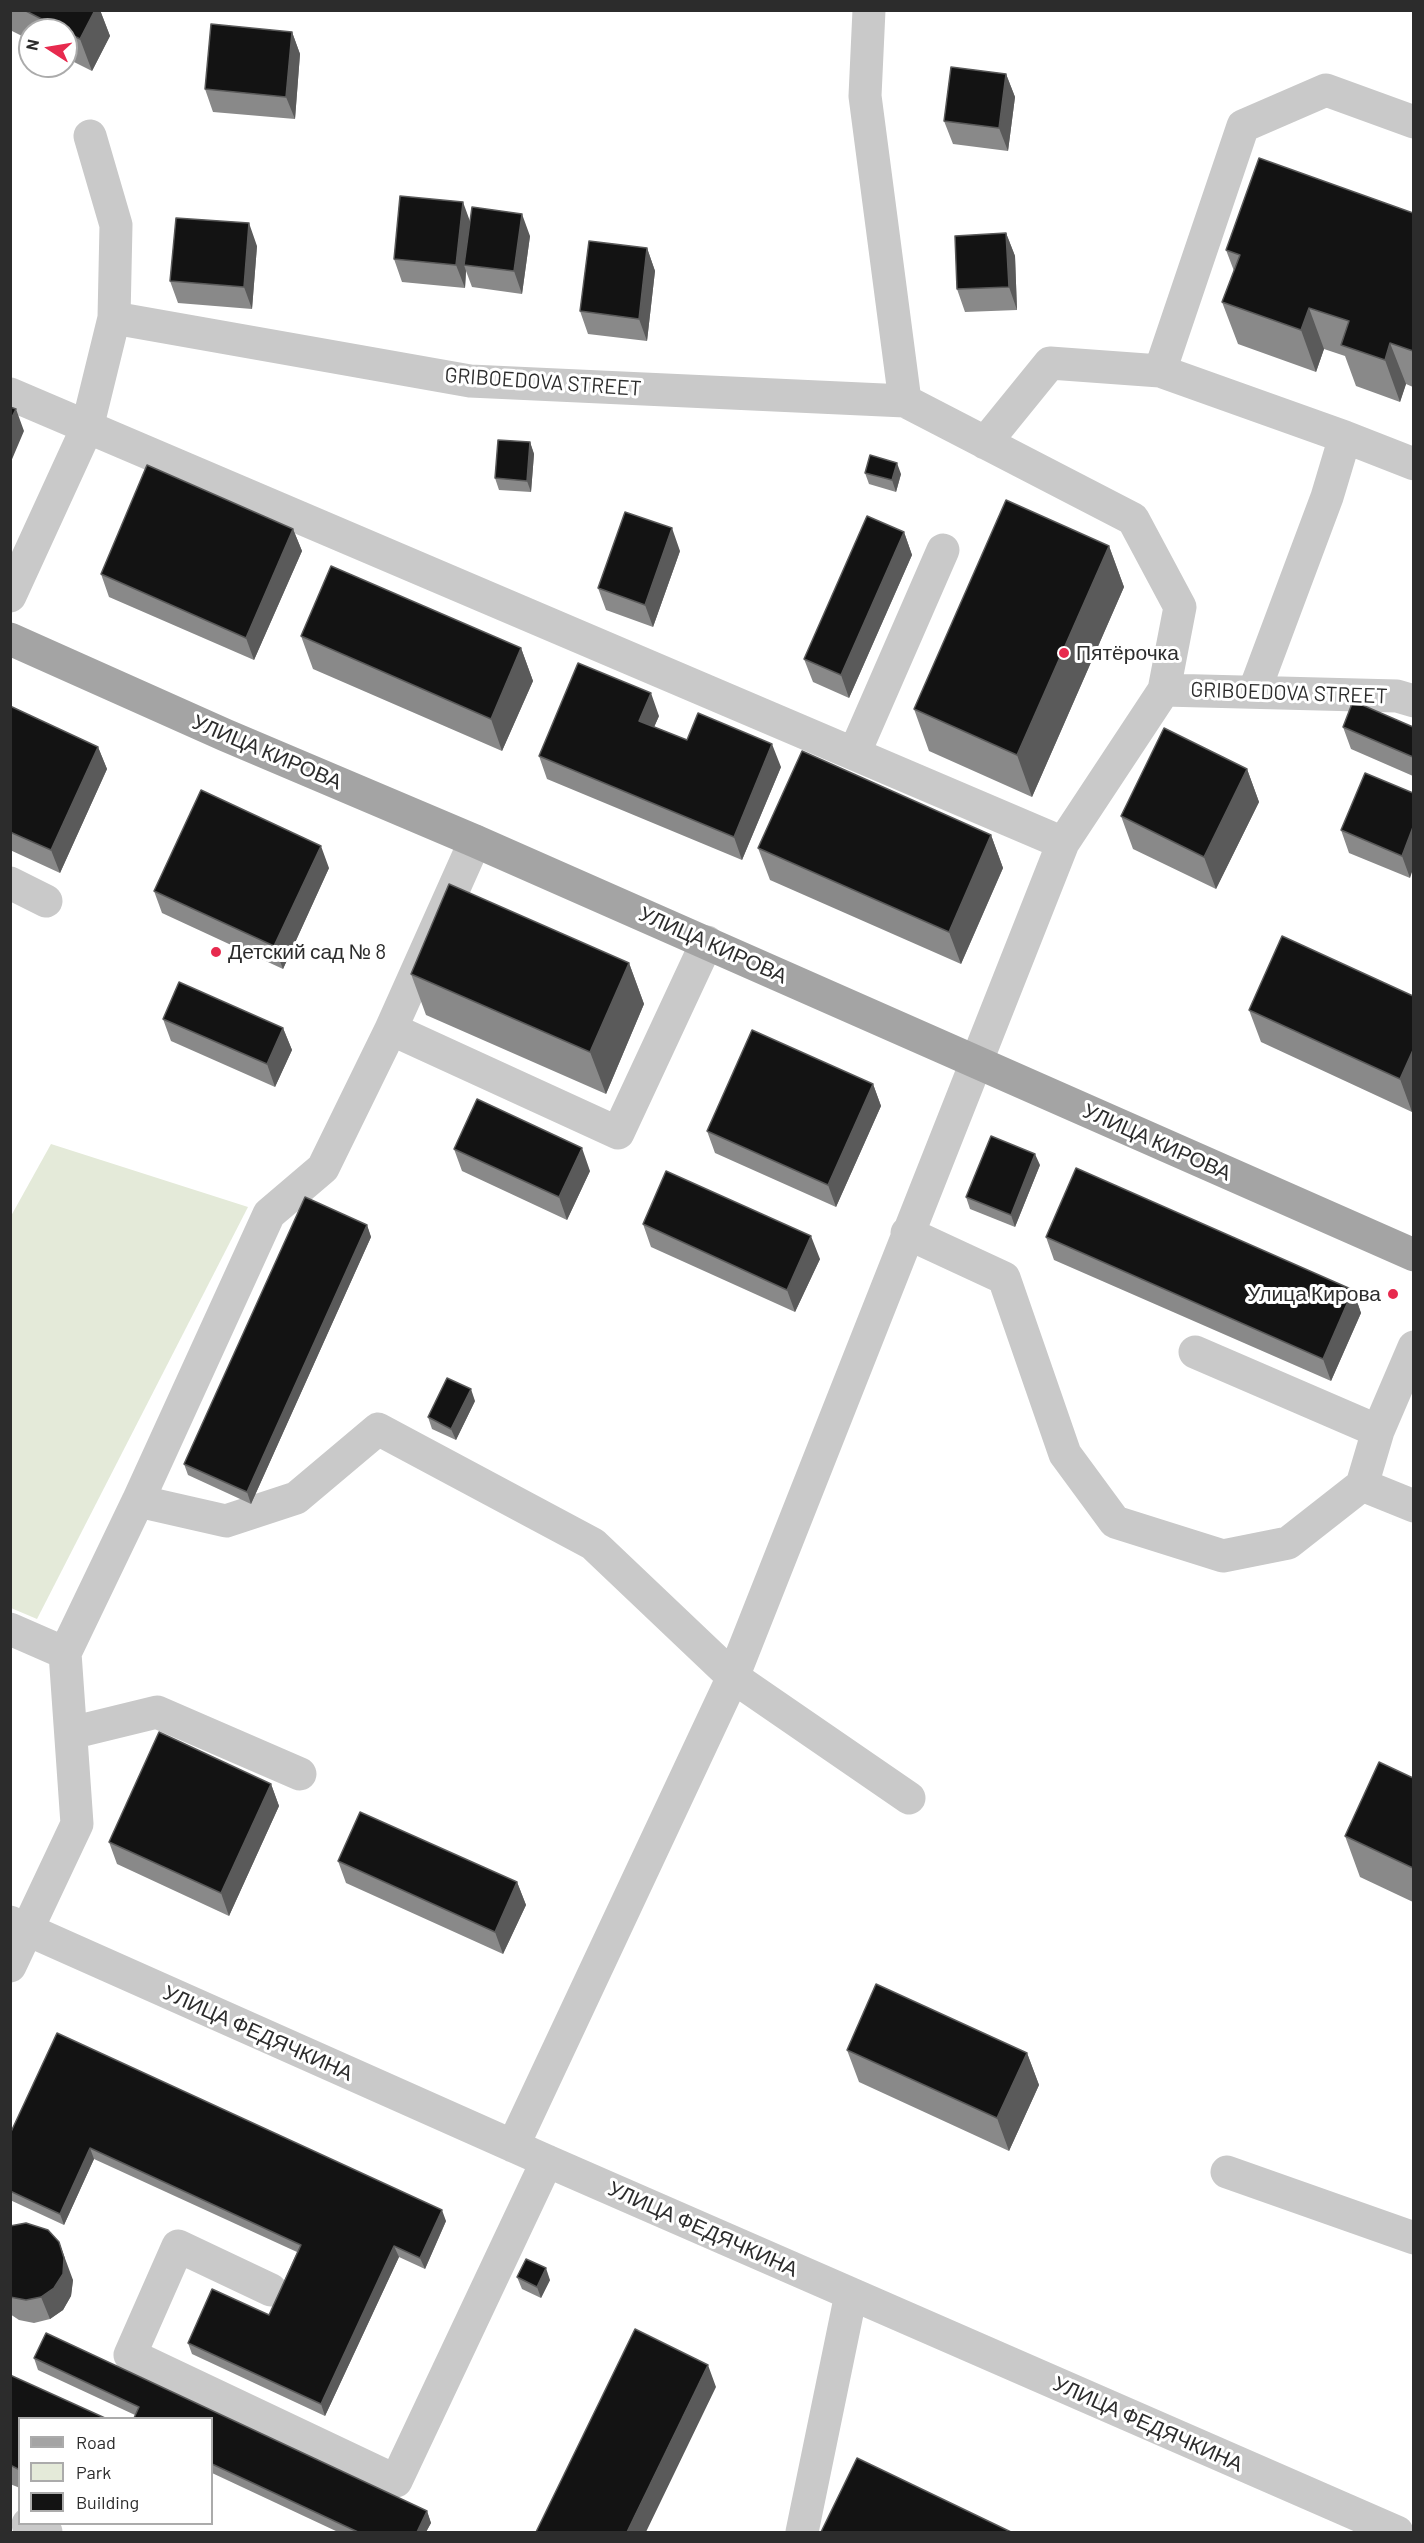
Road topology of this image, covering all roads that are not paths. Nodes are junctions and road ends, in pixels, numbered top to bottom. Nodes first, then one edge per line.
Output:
1 (869, 10) edge
2 (1413, 122) edge
3 (90, 136) dead end
4 (114, 318) junction
5 (1160, 371) junction
6 (10, 394) edge
7 (905, 401) junction
8 (87, 428) junction
9 (1345, 437) junction
10 (985, 443) junction
11 (1413, 464) edge
12 (943, 550) dead end
13 (10, 596) edge
14 (10, 639) edge
15 (1164, 690) junction
16 (1254, 692) junction
17 (1413, 701) edge
18 (854, 754) junction
19 (475, 840) junction
20 (1063, 843) junction
21 (10, 883) edge
22 (46, 901) dead end
23 (706, 942) junction
24 (391, 1029) junction
25 (974, 1062) junction
26 (907, 1233) junction
27 (1413, 1255) edge
28 (1413, 1347) edge
29 (1196, 1352) dead end
30 (1378, 1431) junction
31 (1362, 1485) junction
32 (138, 1501) junction
33 (1413, 1506) edge
34 (10, 1629) edge
35 (65, 1653) junction
36 (733, 1677) junction
37 (71, 1734) junction
38 (300, 1774) dead end
39 (909, 1798) dead end
40 (19, 1926) edge
41 (10, 1966) edge
42 (513, 2146) junction
43 (547, 2161) junction
44 (1227, 2172) dead end
45 (1413, 2238) edge
46 (271, 2290) dead end
47 (851, 2294) junction
48 (32, 2525) edge
49 (46, 2532) edge
50 (802, 2532) edge
51 (1397, 2532) edge

1 - 7 street
2 - 5 street
3 - 4 street
4 - 7 street, GRIBOEDOVA STREET
4 - 8 street
5 - 9 street
5 - 10 street
6 - 8 street
7 - 10 street
8 - 13 street
8 - 18 street
9 - 11 street
9 - 16 street
10 - 15 street
12 - 18 street
14 - 19 main road, УЛИЦА КИРОВА
15 - 16 street, GRIBOEDOVA STREET
15 - 20 street
16 - 17 street, GRIBOEDOVA STREET
18 - 20 street
19 - 23 main road, УЛИЦА КИРОВА
19 - 24 street
20 - 25 street
21 - 22 street
23 - 24 street
23 - 25 main road, УЛИЦА КИРОВА
24 - 32 street
25 - 26 street
25 - 27 main road, УЛИЦА КИРОВА
26 - 31 street
26 - 36 street
28 - 30 street
29 - 30 street
30 - 31 street
31 - 33 street
32 - 35 street
32 - 36 street
34 - 35 street
35 - 37 street
36 - 39 street
36 - 42 street
37 - 38 street
37 - 40 street
40 - 41 street
40 - 42 street, УЛИЦА ФЕДЯЧКИНА
42 - 43 street, УЛИЦА ФЕДЯЧКИНА
43 - 46 street
43 - 47 street, УЛИЦА ФЕДЯЧКИНА
44 - 45 street
47 - 50 street
47 - 51 street, УЛИЦА ФЕДЯЧКИНА
48 - 49 street

